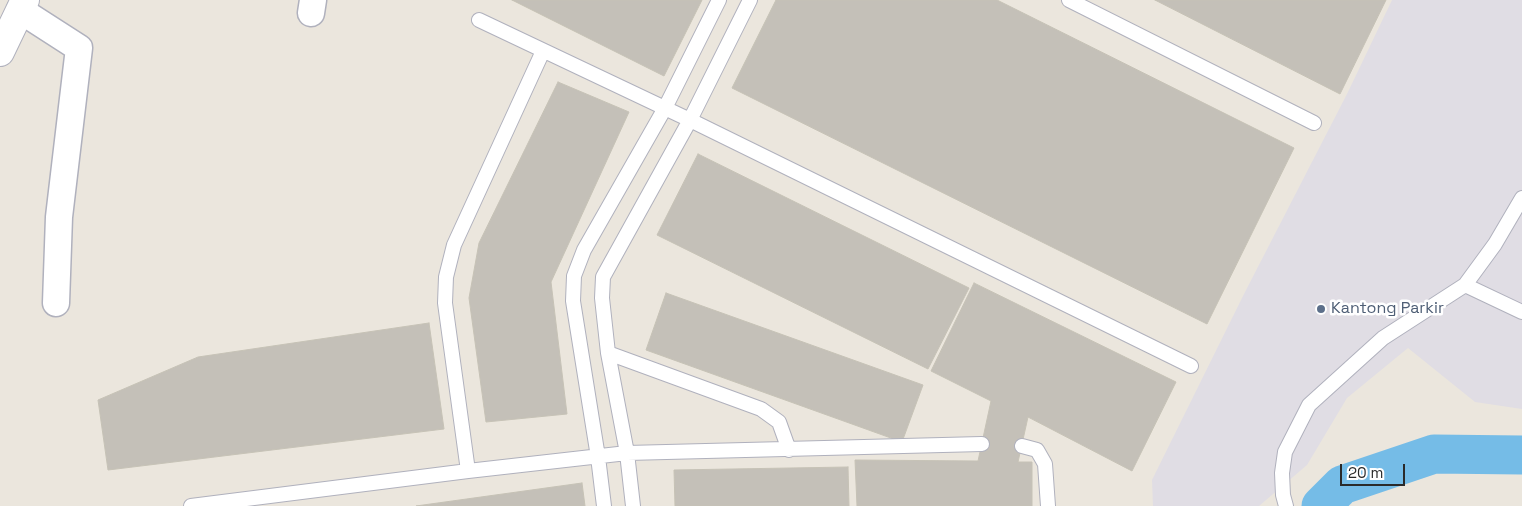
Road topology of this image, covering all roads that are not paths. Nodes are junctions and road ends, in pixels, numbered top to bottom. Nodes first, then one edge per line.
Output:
1 (719, 0) edge
2 (750, 0) edge
3 (1069, 0) edge
4 (22, 5) edge
5 (479, 20) dead end
6 (2, 41) edge
7 (543, 51) junction
8 (665, 108) junction
9 (690, 120) junction
10 (1314, 122) dead end
11 (1522, 198) edge
12 (1466, 285) junction
13 (56, 303) dead end
14 (1522, 312) edge
15 (608, 353) junction
16 (1191, 366) dead end
17 (982, 444) dead end
18 (1022, 446) dead end
19 (789, 450) junction
20 (627, 453) junction
21 (598, 457) junction
22 (468, 471) junction
23 (1284, 501) edge
24 (191, 506) edge
25 (604, 506) edge
26 (633, 506) edge
27 (1048, 506) edge

1 - 8 lane
2 - 9 lane
3 - 10 lane
4 - 6 street
4 - 13 street
5 - 7 lane
7 - 8 lane
7 - 22 lane
8 - 9 lane
8 - 21 lane
9 - 15 lane
9 - 16 lane
11 - 12 lane
12 - 14 lane
12 - 23 lane
15 - 19 lane
15 - 20 lane
17 - 19 lane
18 - 27 lane
19 - 20 lane
20 - 21 lane
20 - 26 lane
21 - 22 lane
21 - 25 lane
22 - 24 lane

